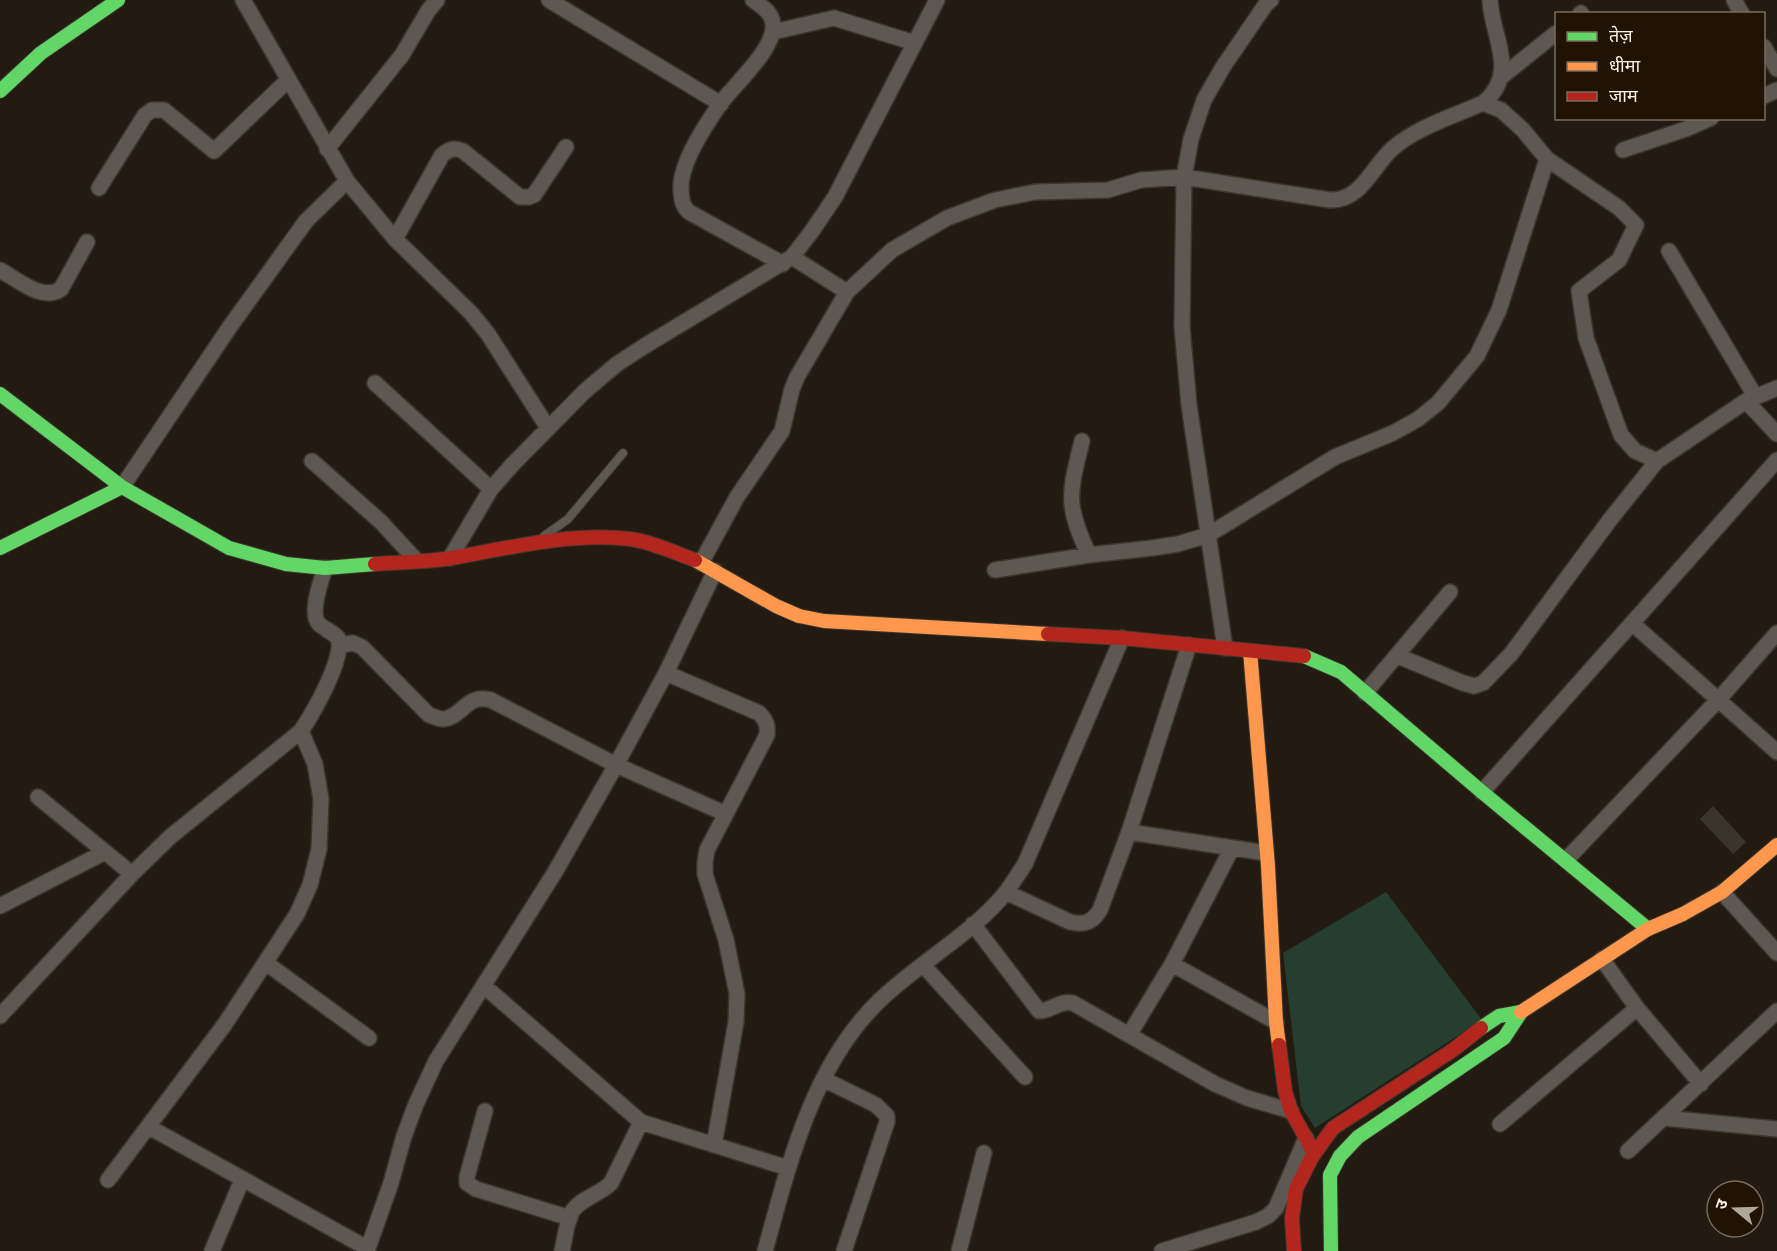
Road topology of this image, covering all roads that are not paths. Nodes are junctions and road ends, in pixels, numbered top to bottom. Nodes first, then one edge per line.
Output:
1 (118, 0) edge
2 (243, 0) edge
3 (437, 0) edge
4 (549, 0) edge
5 (753, 0) edge
6 (938, 0) edge
7 (1490, 0) edge
8 (1263, 1) edge
9 (773, 32) junction
10 (1555, 35) edge
11 (915, 43) junction
12 (1765, 49) edge
13 (1777, 69) edge
14 (1500, 78) junction
15 (288, 80) junction
16 (0, 91) edge
17 (1483, 103) junction
18 (721, 104) junction
19 (1706, 120) edge
20 (566, 147) dead end
21 (327, 148) junction
22 (1623, 150) dead end
23 (1547, 159) junction
24 (1184, 177) junction
25 (347, 181) junction
26 (99, 188) dead end
27 (395, 239) junction
28 (87, 242) dead end
29 (1669, 251) dead end
30 (788, 261) junction
31 (0, 270) edge
32 (847, 292) junction
33 (375, 383) dead end
34 (1777, 388) edge
35 (0, 394) edge
36 (1751, 398) junction
37 (548, 428) junction
38 (1777, 434) edge
39 (1082, 441) dead end
40 (623, 453) dead end
41 (1777, 460) edge
42 (312, 461) dead end
43 (1657, 461) junction
44 (122, 487) junction
45 (491, 489) junction
46 (1208, 535) junction
47 (536, 542) junction
48 (0, 548) edge
49 (1089, 555) junction
50 (450, 558) junction
51 (416, 560) junction
52 (701, 563) junction
53 (325, 568) junction
54 (994, 570) dead end
55 (715, 571) junction
56 (1449, 592) dead end
57 (1633, 624) junction
58 (1777, 633) edge
59 (1122, 638) junction
60 (340, 645) junction
61 (1189, 645) junction
62 (1226, 648) junction
63 (1250, 651) junction
64 (1398, 656) junction
65 (666, 673) junction
66 (1365, 693) junction
67 (1719, 699) junction
68 (301, 731) junction
69 (1777, 752) edge
70 (616, 765) junction
71 (1482, 792) junction
72 (38, 797) dead end
73 (726, 814) junction
74 (1129, 832) junction
75 (1777, 845) edge
76 (1232, 848) junction
77 (105, 852) junction
78 (1266, 853) junction
79 (1566, 860) junction
80 (132, 874) junction
81 (1006, 892) junction
82 (1722, 892) junction
83 (0, 906) edge
84 (973, 924) junction
85 (1648, 929) junction
86 (1777, 953) edge
87 (1602, 959) junction
88 (266, 963) junction
89 (1172, 964) junction
90 (923, 965) junction
91 (484, 986) junction
92 (1637, 1008) junction
93 (1777, 1011) edge
94 (1521, 1012) junction
95 (0, 1016) edge
96 (1276, 1022) junction
97 (1129, 1035) junction
98 (369, 1038) dead end
99 (1024, 1077) dead end
100 (823, 1079) junction
101 (1701, 1084) junction
102 (485, 1111) dead end
103 (1292, 1111) junction
104 (1664, 1118) junction
105 (641, 1122) junction
106 (1500, 1124) dead end
107 (149, 1127) junction
108 (1777, 1129) edge
109 (1306, 1138) junction
110 (714, 1145) junction
111 (1628, 1151) dead end
112 (984, 1153) dead end
113 (1314, 1153) junction
114 (788, 1168) junction
115 (108, 1180) dead end
116 (242, 1180) junction
117 (570, 1218) junction
118 (367, 1250) edge
119 (212, 1251) edge
120 (562, 1251) edge
121 (765, 1251) edge
122 (844, 1251) edge
123 (959, 1251) edge
124 (1162, 1251) edge
125 (1294, 1251) edge
126 (1331, 1251) edge

1 - 16 street
2 - 15 street
3 - 21 street
4 - 18 street
5 - 9 street
6 - 11 street
7 - 14 street
8 - 24 street
9 - 11 street
9 - 18 street
10 - 14 street
11 - 30 street
12 - 13 street
14 - 17 street
15 - 21 street
15 - 26 street
17 - 23 street
17 - 24 street
18 - 30 street
19 - 22 street
20 - 27 street
21 - 25 street
23 - 43 street
23 - 46 street
24 - 32 street
24 - 46 street
25 - 27 street
25 - 44 street
27 - 37 street
28 - 31 street
29 - 36 street
30 - 32 street
30 - 37 street
32 - 52 street
33 - 45 street
34 - 36 street
35 - 44 street
36 - 38 street
36 - 43 street
37 - 45 street
39 - 49 street
40 - 47 lane
41 - 57 street
42 - 51 street
43 - 64 street
44 - 48 street
44 - 53 street
45 - 50 street
46 - 49 street
46 - 62 street
47 - 50 street
47 - 52 street
49 - 54 street
50 - 51 street
51 - 53 street
52 - 55 street
53 - 60 street
55 - 59 street
55 - 65 street
56 - 64 street
57 - 67 street
57 - 71 street
58 - 67 street
59 - 61 street
59 - 81 street
60 - 68 street
60 - 70 street
61 - 62 street
61 - 74 street
62 - 63 street
63 - 66 street
63 - 78 street
64 - 66 street
65 - 70 street
65 - 73 street
66 - 71 street
67 - 69 street
67 - 79 street
68 - 80 street
68 - 88 street
70 - 73 street
70 - 91 street
71 - 79 street
72 - 77 street
73 - 110 street
74 - 76 street
74 - 81 street
75 - 82 street
76 - 78 street
76 - 89 street
77 - 80 street
77 - 83 street
78 - 96 street
79 - 85 street
80 - 95 street
81 - 84 street
82 - 85 street
82 - 86 street
84 - 90 street
84 - 97 street
85 - 87 street
87 - 92 street
87 - 94 street
88 - 98 street
88 - 107 street
89 - 96 street
89 - 97 street
90 - 99 street
90 - 100 street
91 - 105 street
91 - 118 street
92 - 101 street
92 - 106 street
93 - 101 street
94 - 113 street
94 - 126 street
96 - 103 street
97 - 103 street
100 - 114 street
100 - 122 street
101 - 104 street
102 - 117 street
103 - 109 street
104 - 108 street
104 - 111 street
105 - 110 street
105 - 117 street
107 - 115 street
107 - 116 street
109 - 113 street
109 - 124 street
110 - 114 street
112 - 123 street
113 - 125 street
114 - 121 street
116 - 118 street
116 - 119 street
117 - 120 street

